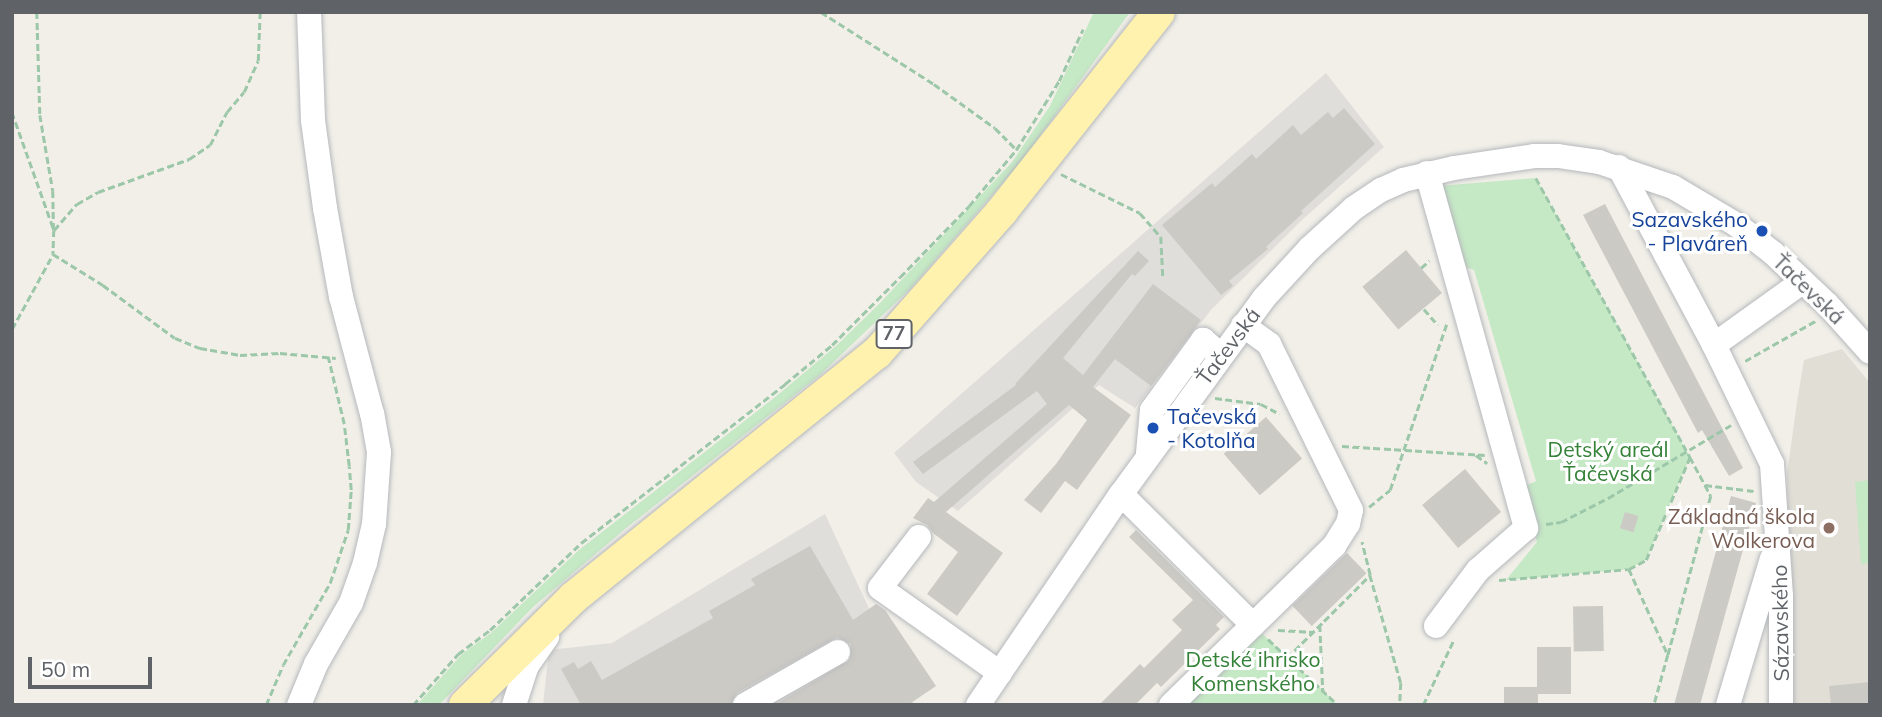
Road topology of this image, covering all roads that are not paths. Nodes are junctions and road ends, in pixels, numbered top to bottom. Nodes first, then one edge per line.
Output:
1 (309, 12) edge
2 (1158, 12) edge
3 (1619, 167) junction
4 (1427, 173) junction
5 (1802, 282) junction
6 (1243, 325) junction
7 (1714, 345) junction
8 (1870, 352) edge
9 (1121, 495) junction
10 (919, 537) dead end
11 (1778, 538) junction
12 (573, 598) junction
13 (1255, 627) junction
14 (1447, 628) road end
15 (838, 652) dead end
16 (1000, 673) junction
17 (299, 705) edge
18 (464, 705) edge
19 (514, 705) edge
20 (745, 705) edge
21 (978, 705) edge
22 (1171, 705) edge
23 (1728, 705) edge
24 (1781, 705) edge

1 - 17 street
2 - 12 main road, 77
3 - 4 street, Ťačevská
3 - 5 street, Ťačevská
3 - 7 street, Sázavského
4 - 6 street, Ťačevská
4 - 14 street
5 - 7 street
5 - 8 street, Ťačevská
6 - 9 street, Ťačevská
6 - 13 street
7 - 11 street, Sázavského
9 - 13 street
9 - 16 street, Ťačevská
10 - 16 street
11 - 23 street
11 - 24 street, Sázavského
12 - 18 main road, 77
12 - 19 street
13 - 22 street
15 - 20 street
16 - 21 street, Ťačevská

